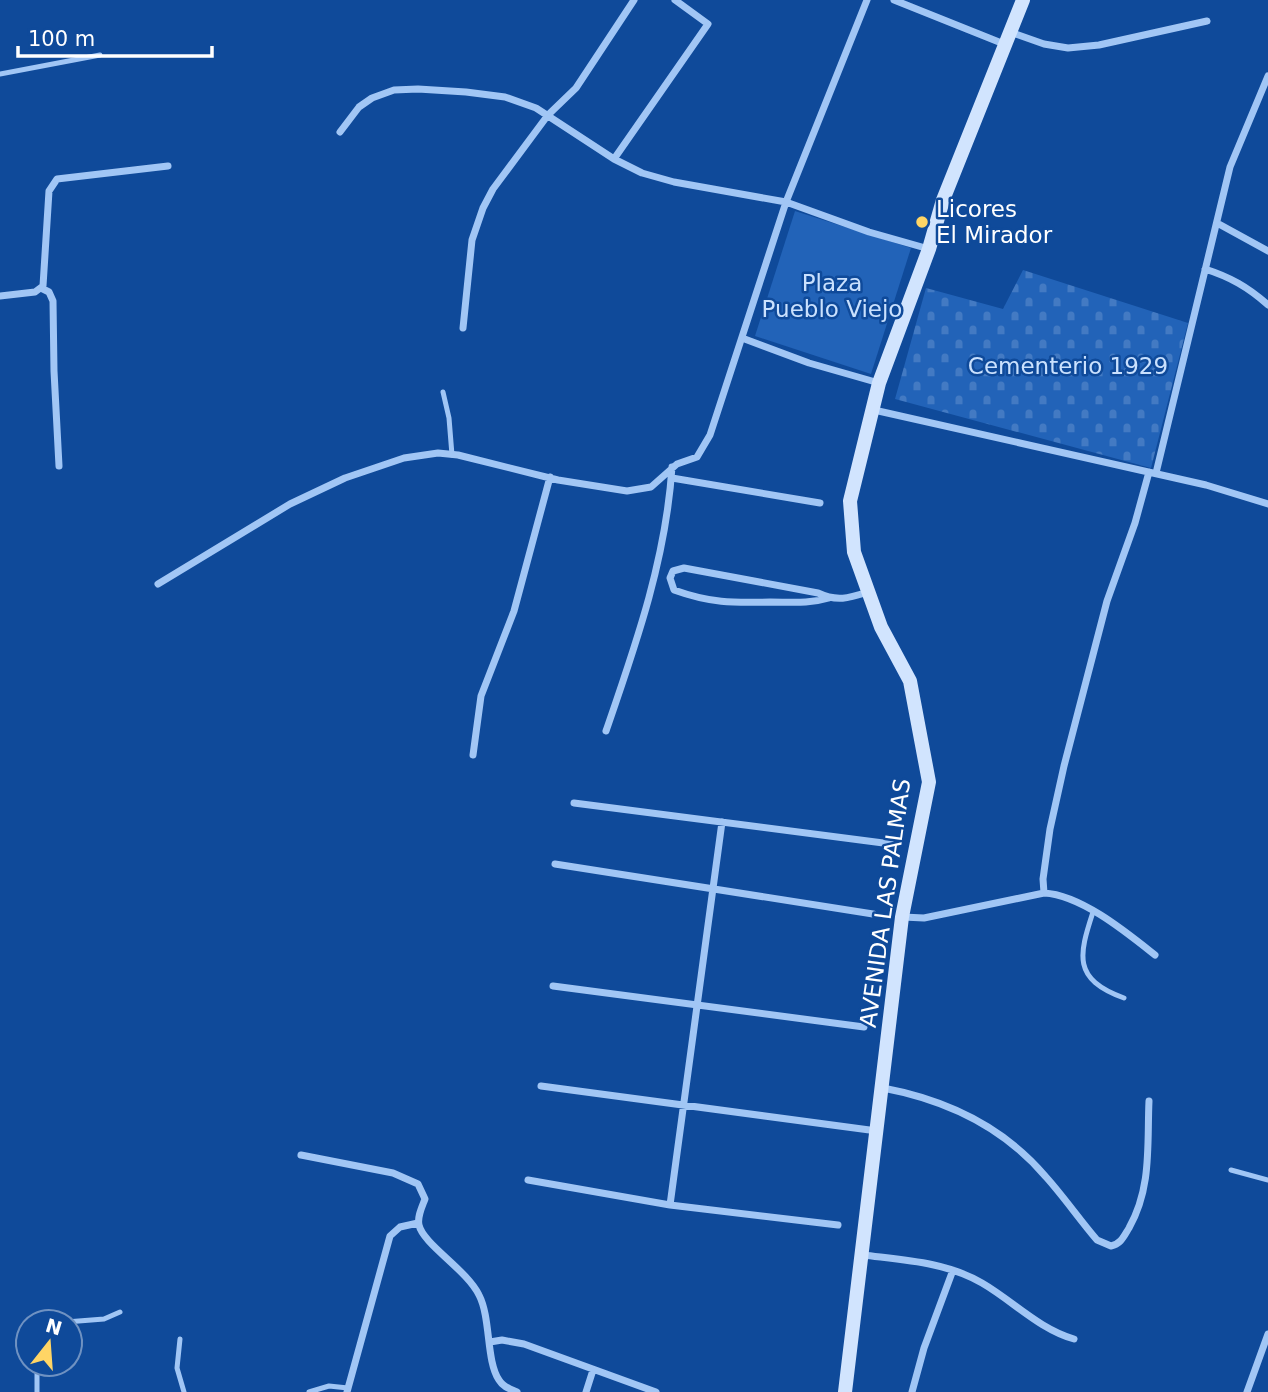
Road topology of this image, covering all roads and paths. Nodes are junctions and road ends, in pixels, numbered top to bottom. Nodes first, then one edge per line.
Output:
1 (634, 0) edge
2 (675, 0) edge
3 (867, 0) edge
4 (894, 0) edge
5 (1023, 0) edge
6 (1207, 21) dead end
7 (1007, 38) junction
8 (100, 55) dead end
9 (0, 74) edge
10 (1268, 76) edge
11 (548, 115) junction
12 (340, 132) dead end
13 (614, 159) junction
14 (168, 166) dead end
15 (786, 202) junction
16 (1217, 222) junction
17 (929, 249) junction
18 (1268, 251) edge
19 (1205, 269) junction
20 (41, 288) junction
21 (0, 296) edge
22 (1268, 305) edge
23 (463, 328) dead end
24 (742, 338) junction
25 (879, 383) junction
26 (443, 392) dead end
27 (874, 410) junction
28 (452, 454) junction
29 (60, 466) dead end
30 (672, 467) junction
31 (1153, 473) junction
32 (550, 477) junction
33 (672, 478) junction
34 (820, 503) dead end
35 (1268, 504) edge
36 (159, 584) dead end
37 (869, 593) junction
38 (829, 598) junction
39 (606, 731) dead end
40 (473, 755) dead end
41 (574, 803) dead end
42 (722, 822) junction
43 (891, 844) dead end
44 (555, 864) dead end
45 (712, 889) junction
46 (1044, 893) junction
47 (1093, 912) junction
48 (873, 914) dead end
49 (902, 917) junction
50 (1155, 955) dead end
51 (553, 986) dead end
52 (1124, 998) dead end
53 (697, 1005) junction
54 (864, 1027) dead end
55 (541, 1086) dead end
56 (883, 1088) junction
57 (1149, 1101) dead end
58 (683, 1104) junction
59 (877, 1131) junction
60 (301, 1155) dead end
61 (1231, 1170) dead end
62 (528, 1180) dead end
63 (1268, 1180) edge
64 (670, 1205) junction
65 (418, 1223) junction
66 (838, 1225) dead end
67 (863, 1255) junction
68 (953, 1270) junction
69 (120, 1312) dead end
70 (84, 1321) edge
71 (1268, 1334) edge
72 (180, 1339) dead end
73 (1074, 1339) dead end
74 (490, 1342) junction
75 (593, 1370) junction
76 (347, 1390) edge
77 (184, 1392) edge
78 (309, 1392) edge
79 (517, 1392) edge
80 (586, 1392) edge
81 (656, 1392) edge
82 (845, 1392) edge
83 (912, 1392) edge
84 (1247, 1392) edge

1 - 11 street
2 - 13 street
3 - 15 street
4 - 7 street
5 - 7 street, AVENIDA LAS PALMAS
6 - 7 street
7 - 17 street, AVENIDA LAS PALMAS
8 - 9 lane
10 - 16 street
11 - 12 street
11 - 13 street
11 - 23 street
13 - 15 street
14 - 20 street
15 - 17 street
15 - 24 street
16 - 18 street
16 - 19 street
17 - 25 street, AVENIDA LAS PALMAS
19 - 22 street
19 - 31 street
20 - 21 street
20 - 29 street
24 - 25 street
24 - 30 street
25 - 27 street, AVENIDA LAS PALMAS
26 - 28 lane
27 - 31 street
27 - 37 street, AVENIDA LAS PALMAS
28 - 32 street
28 - 36 street
30 - 32 street
30 - 33 street
31 - 35 street
31 - 46 street
32 - 40 street
33 - 34 street
33 - 39 street
37 - 38 street
37 - 49 street, AVENIDA LAS PALMAS
38 - 38 street
41 - 42 street
42 - 43 street
42 - 45 street
44 - 45 street
45 - 48 street
45 - 53 street
46 - 47 street
46 - 49 street
47 - 50 street
47 - 52 lane
49 - 56 street, AVENIDA LAS PALMAS
51 - 53 street
53 - 54 street
53 - 58 street
55 - 58 street
56 - 57 street
56 - 59 street, AVENIDA LAS PALMAS
58 - 59 street
58 - 64 street
59 - 67 street, AVENIDA LAS PALMAS
60 - 65 street
61 - 63 lane
62 - 64 street
64 - 66 street
65 - 74 street
65 - 76 street
67 - 68 street
67 - 82 street, AVENIDA LAS PALMAS
68 - 73 street
68 - 83 street
69 - 70 lane
71 - 84 street
72 - 77 lane
74 - 75 street
74 - 79 street
75 - 80 street
75 - 81 street
76 - 78 lane

